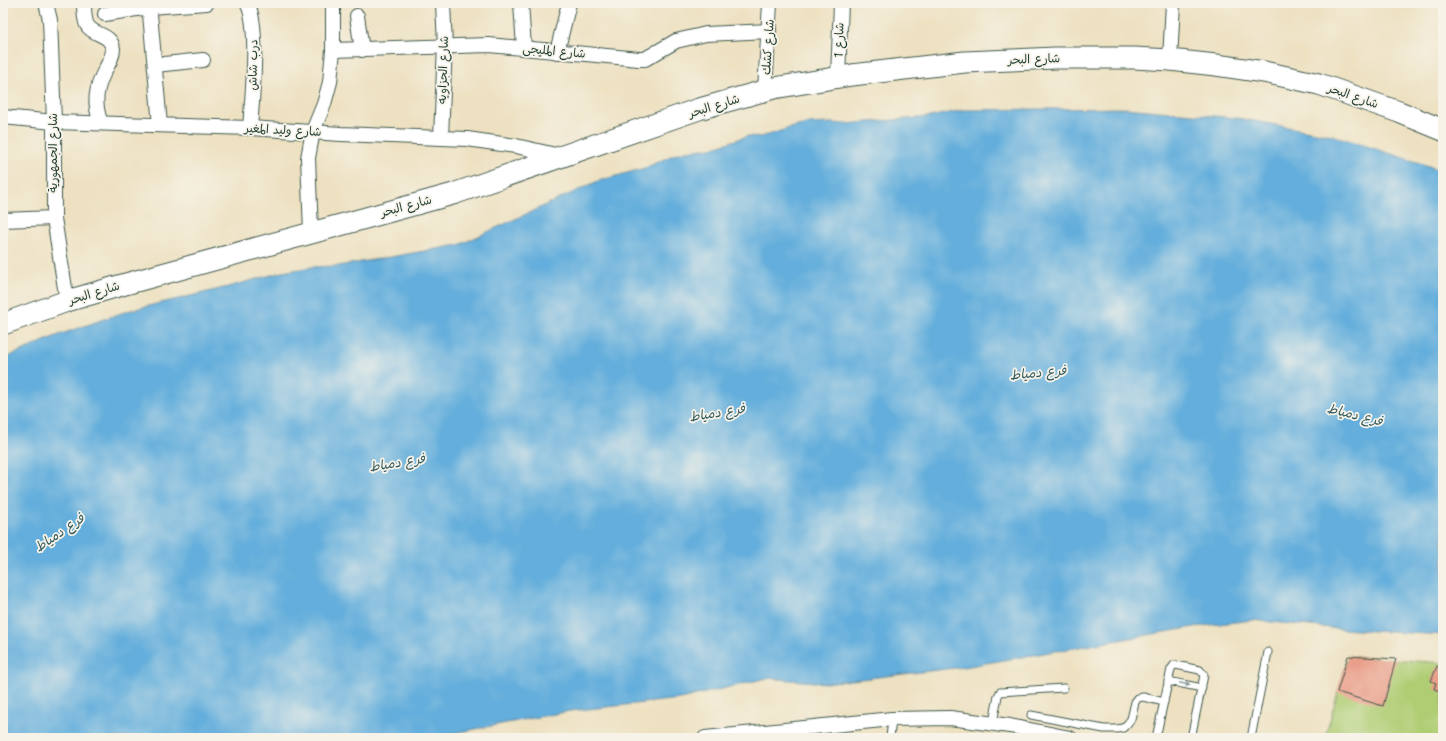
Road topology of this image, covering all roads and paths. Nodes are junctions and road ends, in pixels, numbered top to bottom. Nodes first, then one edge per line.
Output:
1 (46, 3) edge
2 (84, 3) edge
3 (208, 3) edge
4 (247, 3) edge
5 (333, 3) edge
6 (443, 3) edge
7 (521, 3) edge
8 (569, 3) edge
9 (770, 3) edge
10 (841, 3) edge
11 (1173, 3) edge
12 (149, 5) edge
13 (105, 14) dead end
14 (357, 16) dead end
15 (769, 30) junction
16 (445, 46) junction
17 (524, 48) junction
18 (333, 50) junction
19 (362, 50) junction
20 (557, 52) junction
21 (203, 60) dead end
22 (1170, 60) junction
23 (155, 65) junction
24 (838, 77) junction
25 (765, 91) junction
26 (3, 117) edge
27 (54, 122) junction
28 (101, 123) junction
29 (160, 125) junction
30 (250, 128) junction
31 (1443, 130) edge
32 (313, 131) junction
33 (440, 137) junction
34 (561, 156) junction
35 (54, 218) junction
36 (3, 220) edge
37 (311, 232) junction
38 (67, 301) junction
39 (5, 321) edge
40 (1268, 652) dead end
41 (1168, 681) junction
42 (1064, 688) dead end
43 (1202, 688) junction
44 (1164, 702) junction
45 (1031, 715) dead end
46 (892, 719) junction
47 (993, 723) junction
48 (705, 738) edge
49 (890, 738) edge
50 (1070, 738) edge
51 (1156, 738) edge
52 (1191, 738) edge
53 (1251, 738) edge

1 - 27 street, شارع الجمهورية
2 - 28 street
3 - 12 street
4 - 30 street, درب شاش
5 - 18 street
6 - 16 street, شارع الجزاويه
7 - 17 street
8 - 20 street
9 - 15 street, شارع كشك
10 - 24 street, شارع 1
11 - 22 street
12 - 13 street
12 - 23 street
14 - 19 street
15 - 20 street, شارع المليجى
15 - 25 street, شارع كشك
16 - 17 street, شارع المليجى
16 - 19 street, شارع المليجى
16 - 33 street, شارع الجزاويه
17 - 20 street, شارع المليجى
18 - 19 street, شارع المليجى
18 - 32 street
21 - 23 street
22 - 24 street, شارع البحر
22 - 31 street, شارع البحر
23 - 29 street
24 - 25 street, شارع البحر
25 - 34 street, شارع البحر
26 - 27 street, شارع وليد المغير
27 - 28 street, شارع وليد المغير
27 - 35 street, شارع الجمهورية
28 - 29 street, شارع وليد المغير
29 - 30 street, شارع وليد المغير
30 - 32 street, شارع وليد المغير
32 - 33 street, شارع وليد المغير
32 - 37 street
33 - 34 street, شارع وليد المغير
34 - 37 street, شارع البحر
35 - 36 street
35 - 38 street, شارع الجمهورية
37 - 38 street, شارع البحر
38 - 39 street, شارع البحر
40 - 53 lane
41 -> 43 lane
41 - 43 lane
41 - 44 lane
42 - 47 lane
43 - 52 lane
44 - 45 lane
44 - 51 lane
46 - 47 street
46 - 48 street
46 - 49 lane
47 - 50 street

